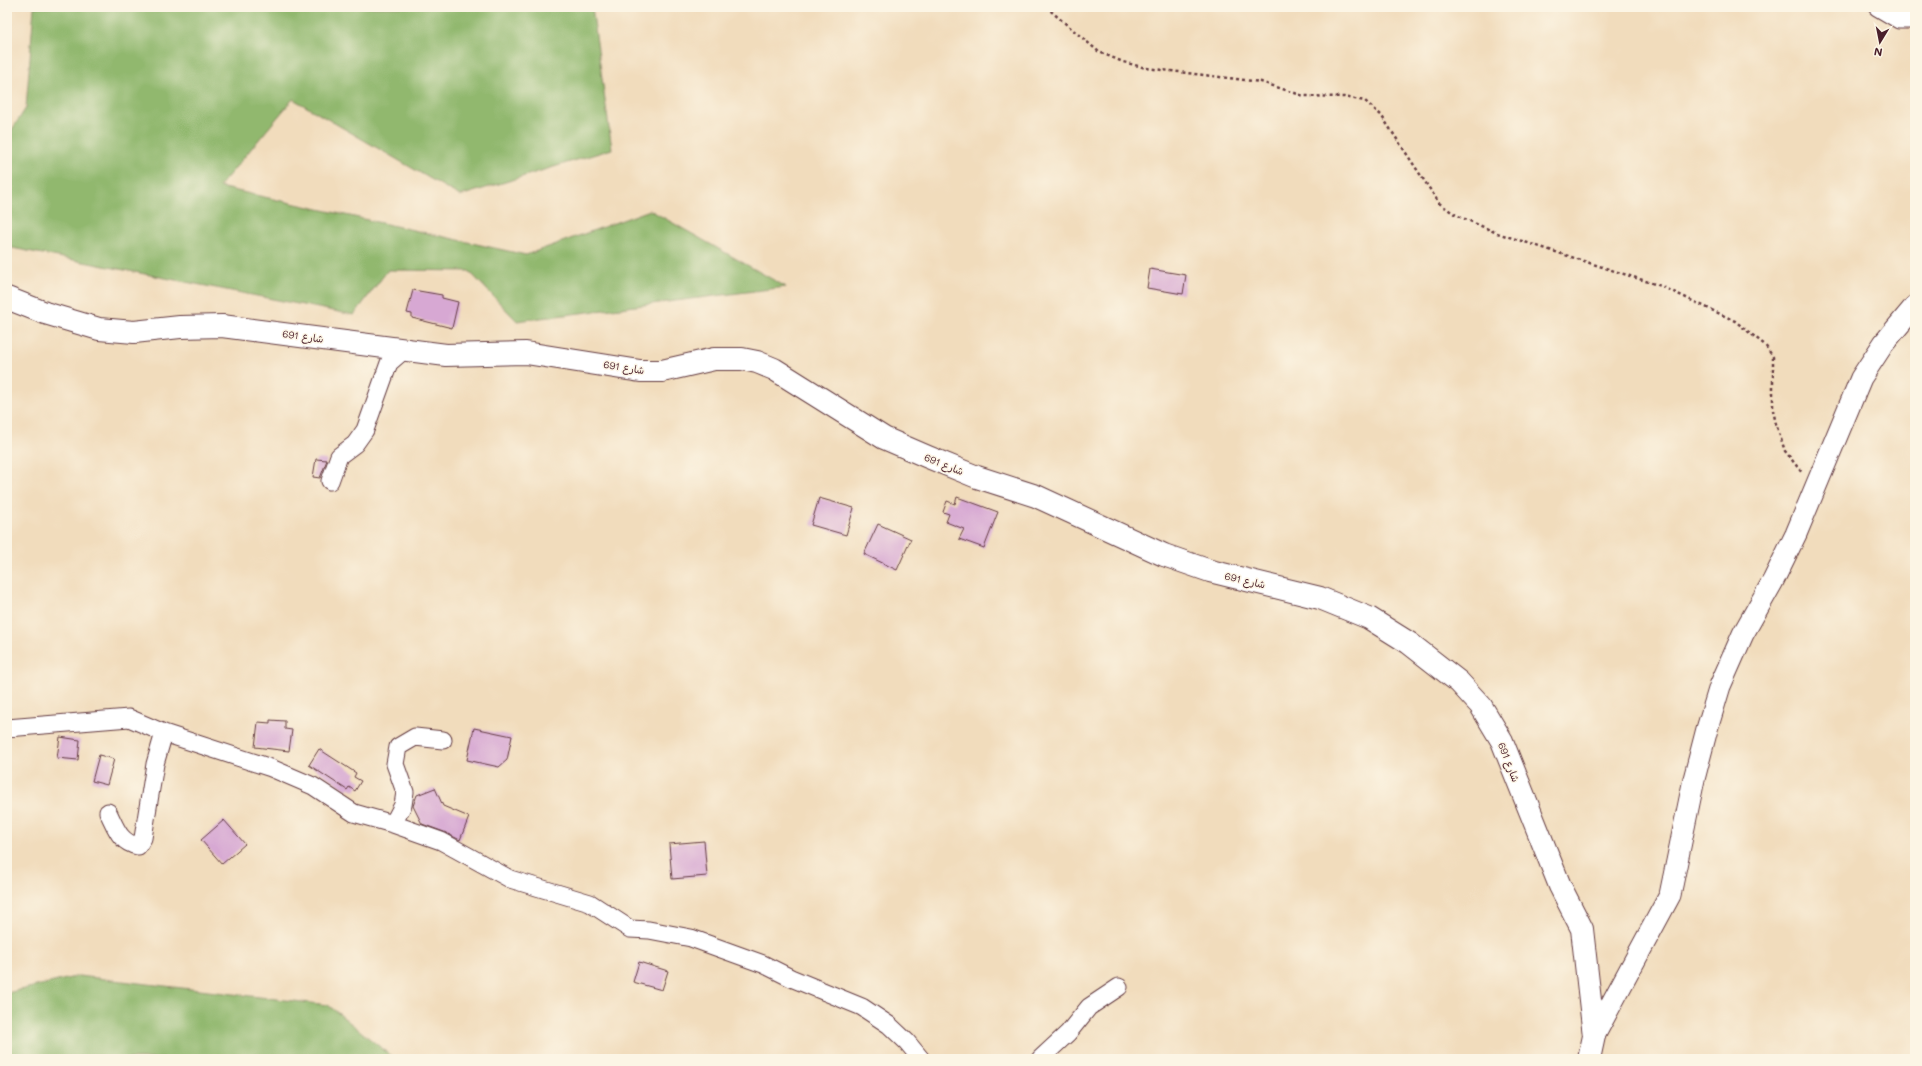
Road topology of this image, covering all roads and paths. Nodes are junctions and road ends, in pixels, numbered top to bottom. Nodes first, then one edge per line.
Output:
1 (1046, 7) edge
2 (1877, 7) edge
3 (1915, 20) edge
4 (7, 298) edge
5 (1915, 306) edge
6 (404, 350) junction
7 (330, 481) dead end
8 (1816, 490) junction
9 (7, 728) edge
10 (164, 733) junction
11 (443, 740) dead end
12 (108, 812) dead end
13 (393, 824) junction
14 (1119, 987) dead end
15 (1594, 1036) junction
16 (921, 1059) edge
17 (1040, 1059) edge
18 (1589, 1059) edge

1 - 8 path
2 - 3 street
4 - 6 main road, شارع 691
5 - 8 street
6 - 7 street
6 - 15 main road, شارع 691
8 - 15 street
9 - 10 street
10 - 12 street
10 - 13 street
11 - 13 street
13 - 16 street
14 - 17 street
15 - 18 main road, شارع 691

